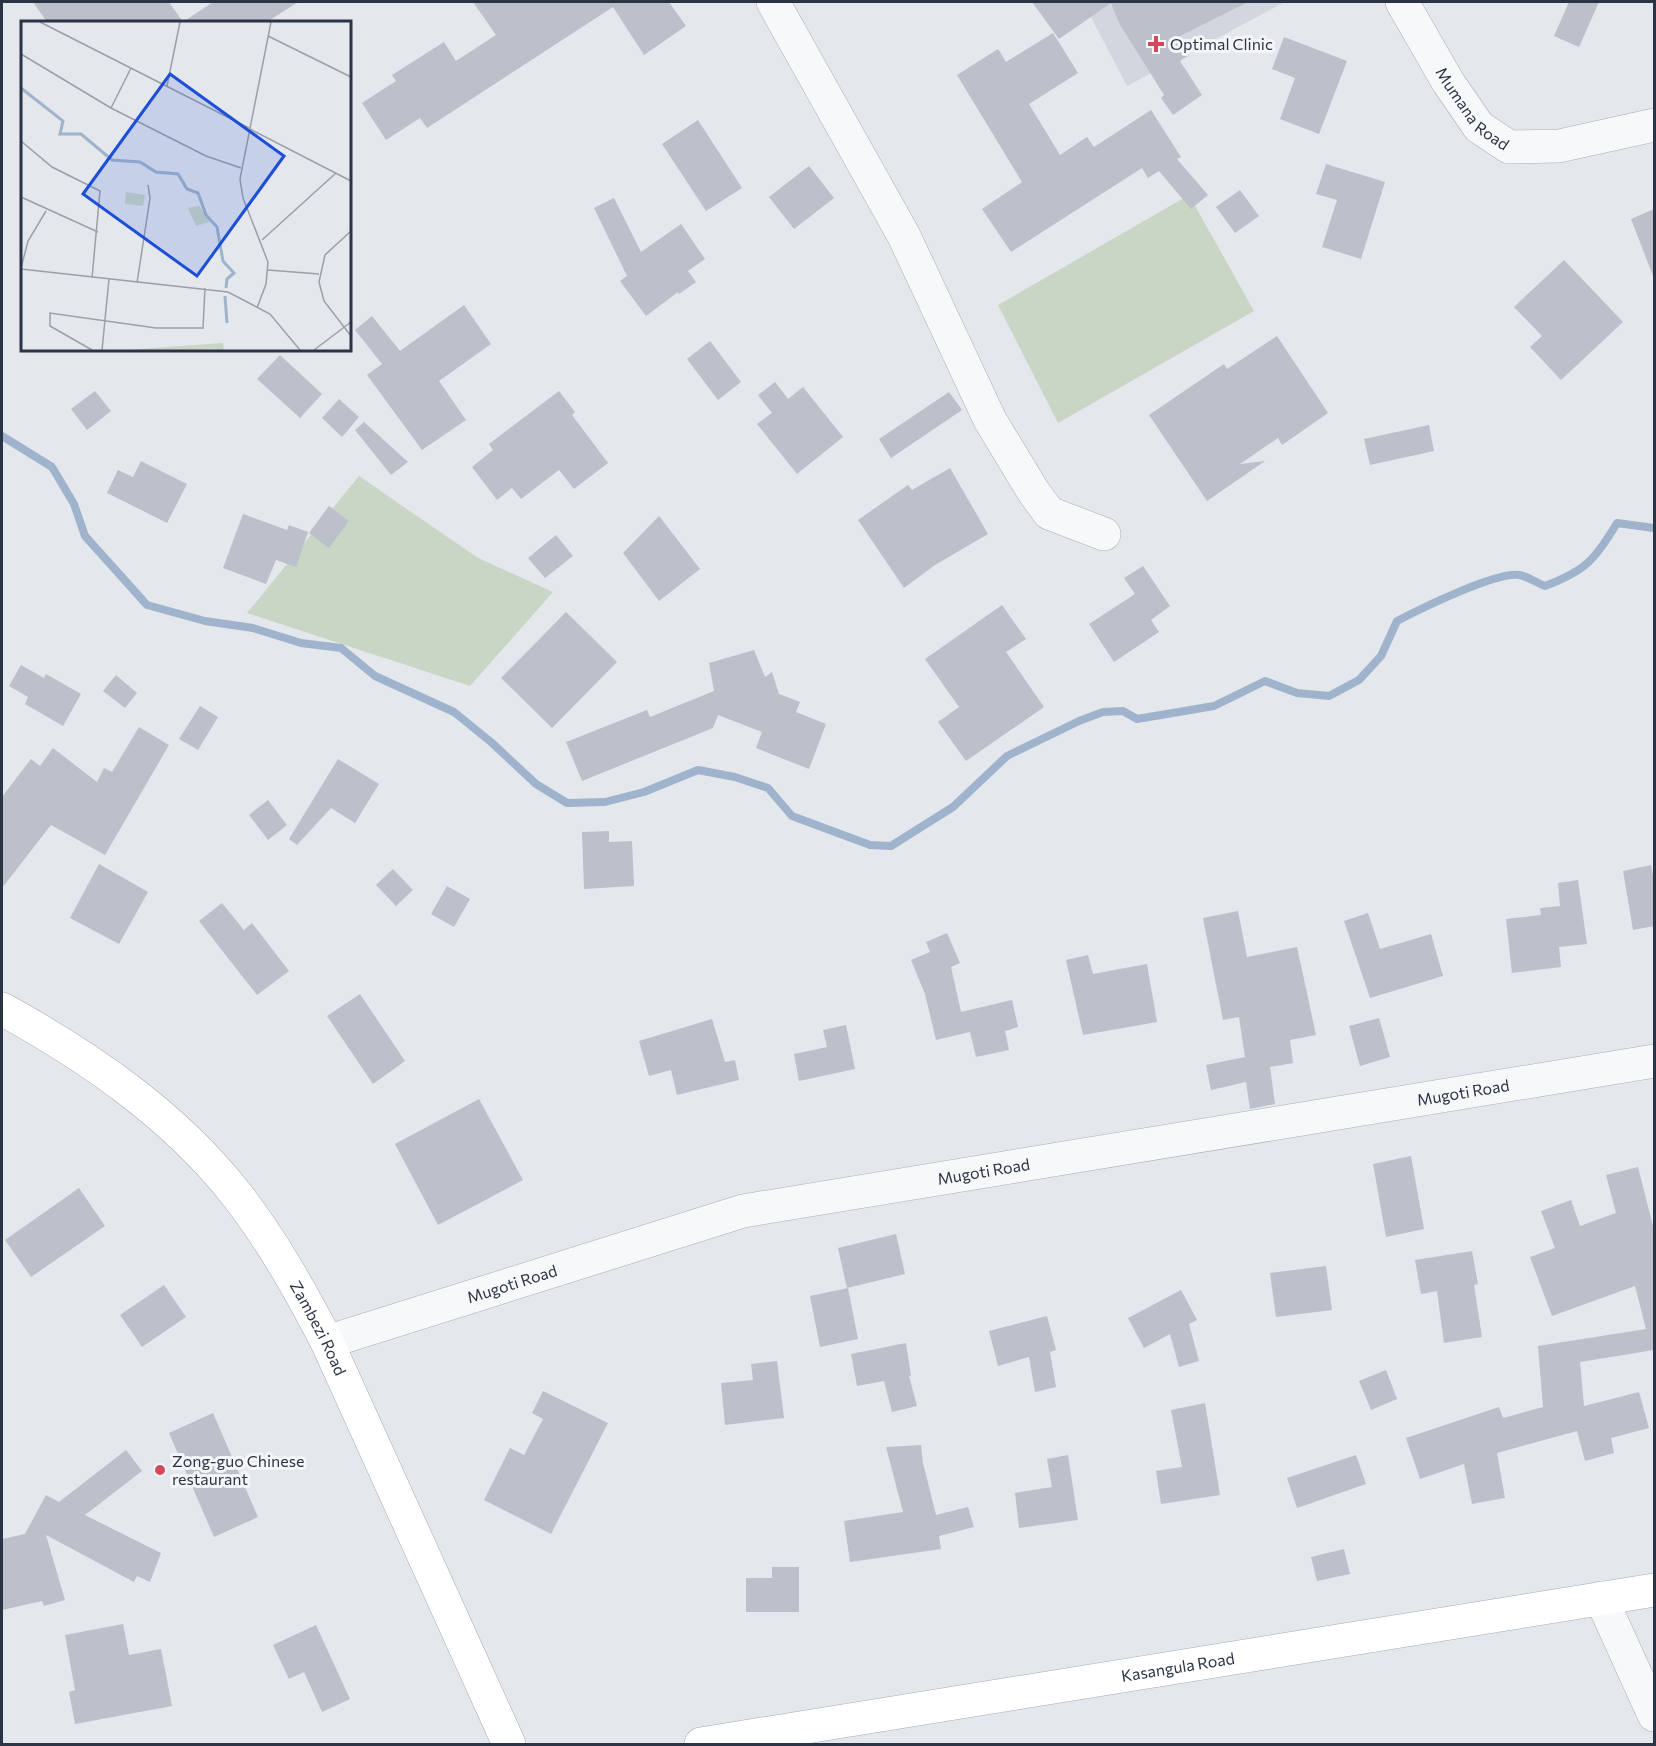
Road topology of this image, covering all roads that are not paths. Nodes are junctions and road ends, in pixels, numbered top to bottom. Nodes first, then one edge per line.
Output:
1 (773, 2) edge
2 (1402, 2) edge
3 (1654, 125) edge
4 (1104, 534) dead end
5 (2, 1009) edge
6 (1654, 1061) edge
7 (327, 1342) junction
8 (1654, 1590) edge
9 (1601, 1598) junction
10 (1654, 1715) edge
11 (509, 1744) edge
12 (701, 1744) edge

1 - 4 street
2 - 3 street, Mumana Road
5 - 7 main road, Zambezi Road
6 - 7 street, Mugoti Road
7 - 11 main road, Zambezi Road
8 - 9 main road, Kasangula Road
9 - 10 street
9 - 12 main road, Kasangula Road

